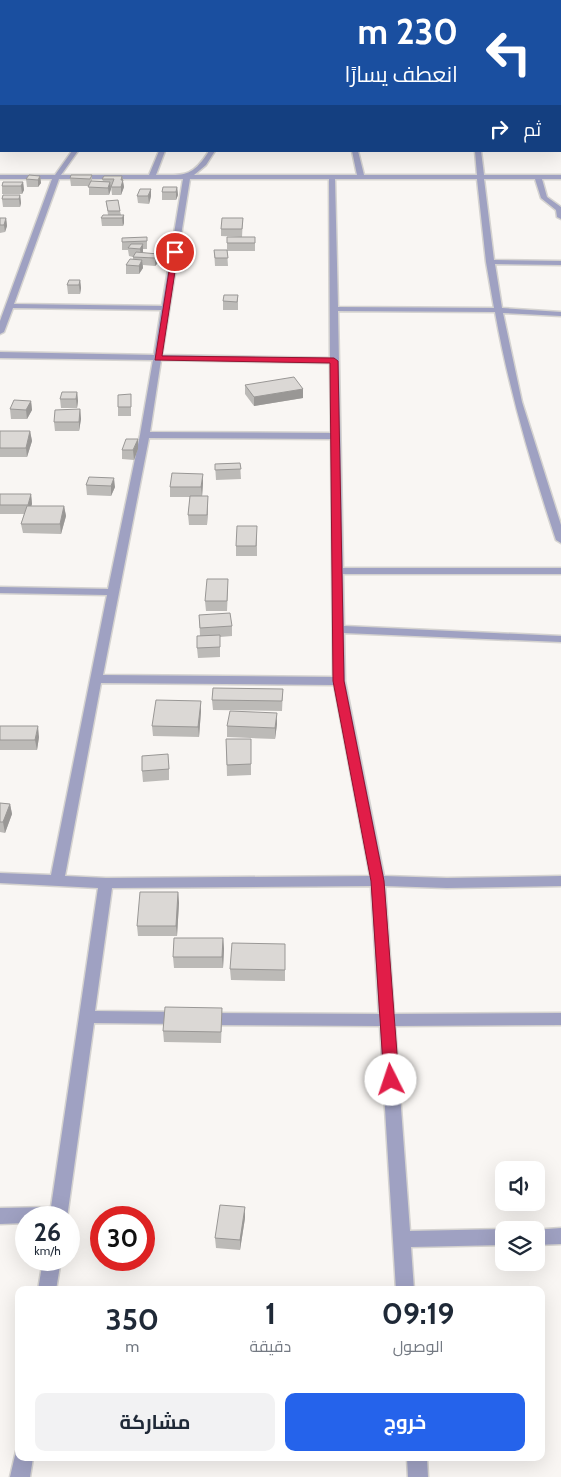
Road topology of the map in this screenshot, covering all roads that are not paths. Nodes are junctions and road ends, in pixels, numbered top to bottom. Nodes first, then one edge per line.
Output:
1 (74, 152) edge
2 (162, 152) edge
3 (211, 152) edge
4 (355, 152) edge
5 (478, 152) edge
6 (332, 176) junction
7 (361, 176) junction
8 (481, 176) junction
9 (0, 177) edge
10 (152, 177) junction
11 (187, 177) junction
12 (538, 177) junction
13 (561, 177) edge
14 (56, 178) junction
15 (561, 216) edge
16 (490, 262) junction
17 (561, 263) edge
18 (9, 306) junction
19 (166, 308) junction
20 (333, 309) junction
21 (498, 310) junction
22 (561, 314) edge
23 (0, 332) edge
24 (0, 355) edge
25 (158, 358) junction
26 (334, 361) junction
27 (145, 435) junction
28 (335, 436) junction
29 (560, 532) edge
30 (337, 570) junction
31 (561, 571) edge
32 (0, 590) edge
33 (112, 592) junction
34 (338, 629) junction
35 (561, 639) edge
36 (96, 679) junction
37 (339, 681) junction
38 (0, 878) edge
39 (57, 880) junction
40 (378, 881) junction
41 (561, 881) edge
42 (106, 883) junction
43 (87, 1017) junction
44 (561, 1019) edge
45 (387, 1020) junction
46 (59, 1206) edge
47 (0, 1216) edge
48 (15, 1216) edge
49 (545, 1236) edge
50 (561, 1236) edge
51 (495, 1237) edge
52 (402, 1239) junction
53 (50, 1271) edge
54 (48, 1286) edge
55 (406, 1286) edge
56 (23, 1461) edge
57 (417, 1461) edge
58 (20, 1477) edge
59 (418, 1477) edge

1 - 14 street
2 - 10 street
3 - 11 street
4 - 7 street
5 - 8 street
6 - 7 street
6 - 11 street
6 - 20 street
7 - 8 street
8 - 12 street
8 - 16 street
9 - 14 street
10 - 11 street
10 - 14 street
11 - 19 street
12 - 13 street
12 - 15 street
14 - 18 street
16 - 17 street
16 - 21 street
18 - 19 street
18 - 23 street
19 - 25 street
20 - 21 street
20 - 26 street
21 - 22 street
21 - 29 street
24 - 25 street
25 - 26 street
25 - 27 street
26 - 28 street
27 - 28 street
27 - 33 street
28 - 30 street
30 - 31 street
30 - 34 street
32 - 33 street
33 - 36 street
34 - 35 street
34 - 37 street
36 - 37 street
36 - 39 street
37 - 40 street
38 - 39 street
39 - 42 street
40 - 41 street
40 - 42 street
40 - 45 street
42 - 43 street
43 - 45 street
43 - 46 street
44 - 45 street
45 - 52 street
47 - 48 street
49 - 50 street
51 - 52 street
52 - 55 street
53 - 54 street
56 - 58 street
57 - 59 street

